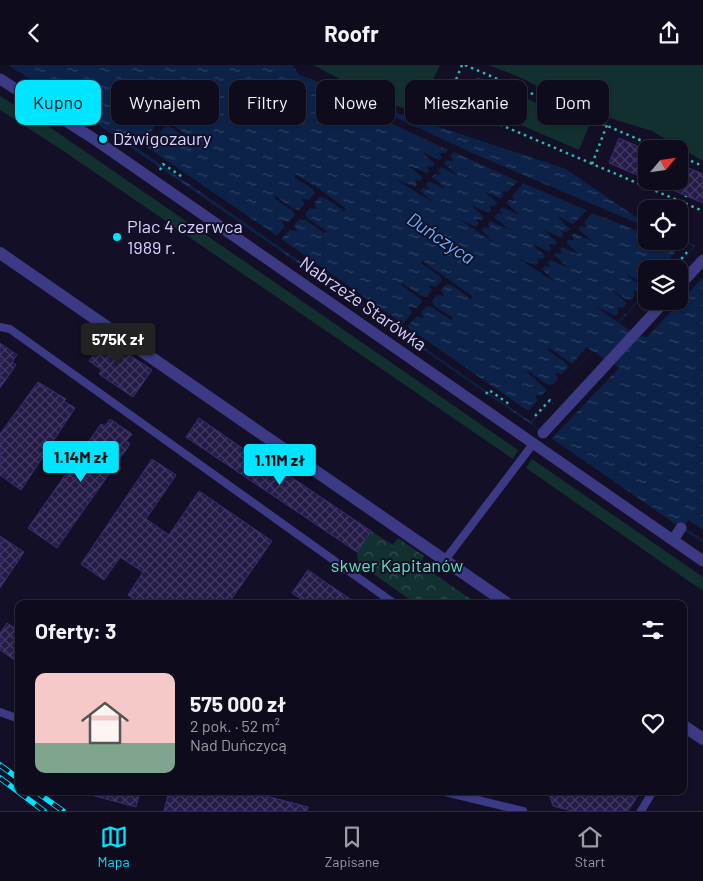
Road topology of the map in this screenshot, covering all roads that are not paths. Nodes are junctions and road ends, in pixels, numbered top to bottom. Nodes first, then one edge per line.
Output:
1 (0, 79) edge
2 (0, 253) edge
3 (703, 260) edge
4 (688, 276) edge
5 (657, 310) edge
6 (0, 327) edge
7 (533, 444) junction
8 (682, 529) dead end
9 (673, 541) junction
10 (445, 560) junction
11 (703, 561) edge
12 (389, 600) edge
13 (502, 600) edge
14 (0, 712) edge
15 (15, 718) edge
16 (687, 728) edge
17 (703, 739) edge
18 (457, 795) edge
19 (651, 795) edge
20 (523, 811) edge
21 (641, 811) edge

1 - 7 street, Nabrzeże Starówka
2 - 10 street
3 - 4 street, bridge
5 - 7 street, bridge
6 - 12 lane
7 - 9 street, Nabrzeże Starówka
7 - 10 lane
8 - 9 street
9 - 11 street, Nabrzeże Starówka
10 - 13 street
14 - 15 lane
16 - 17 street
18 - 20 lane
19 - 21 lane

